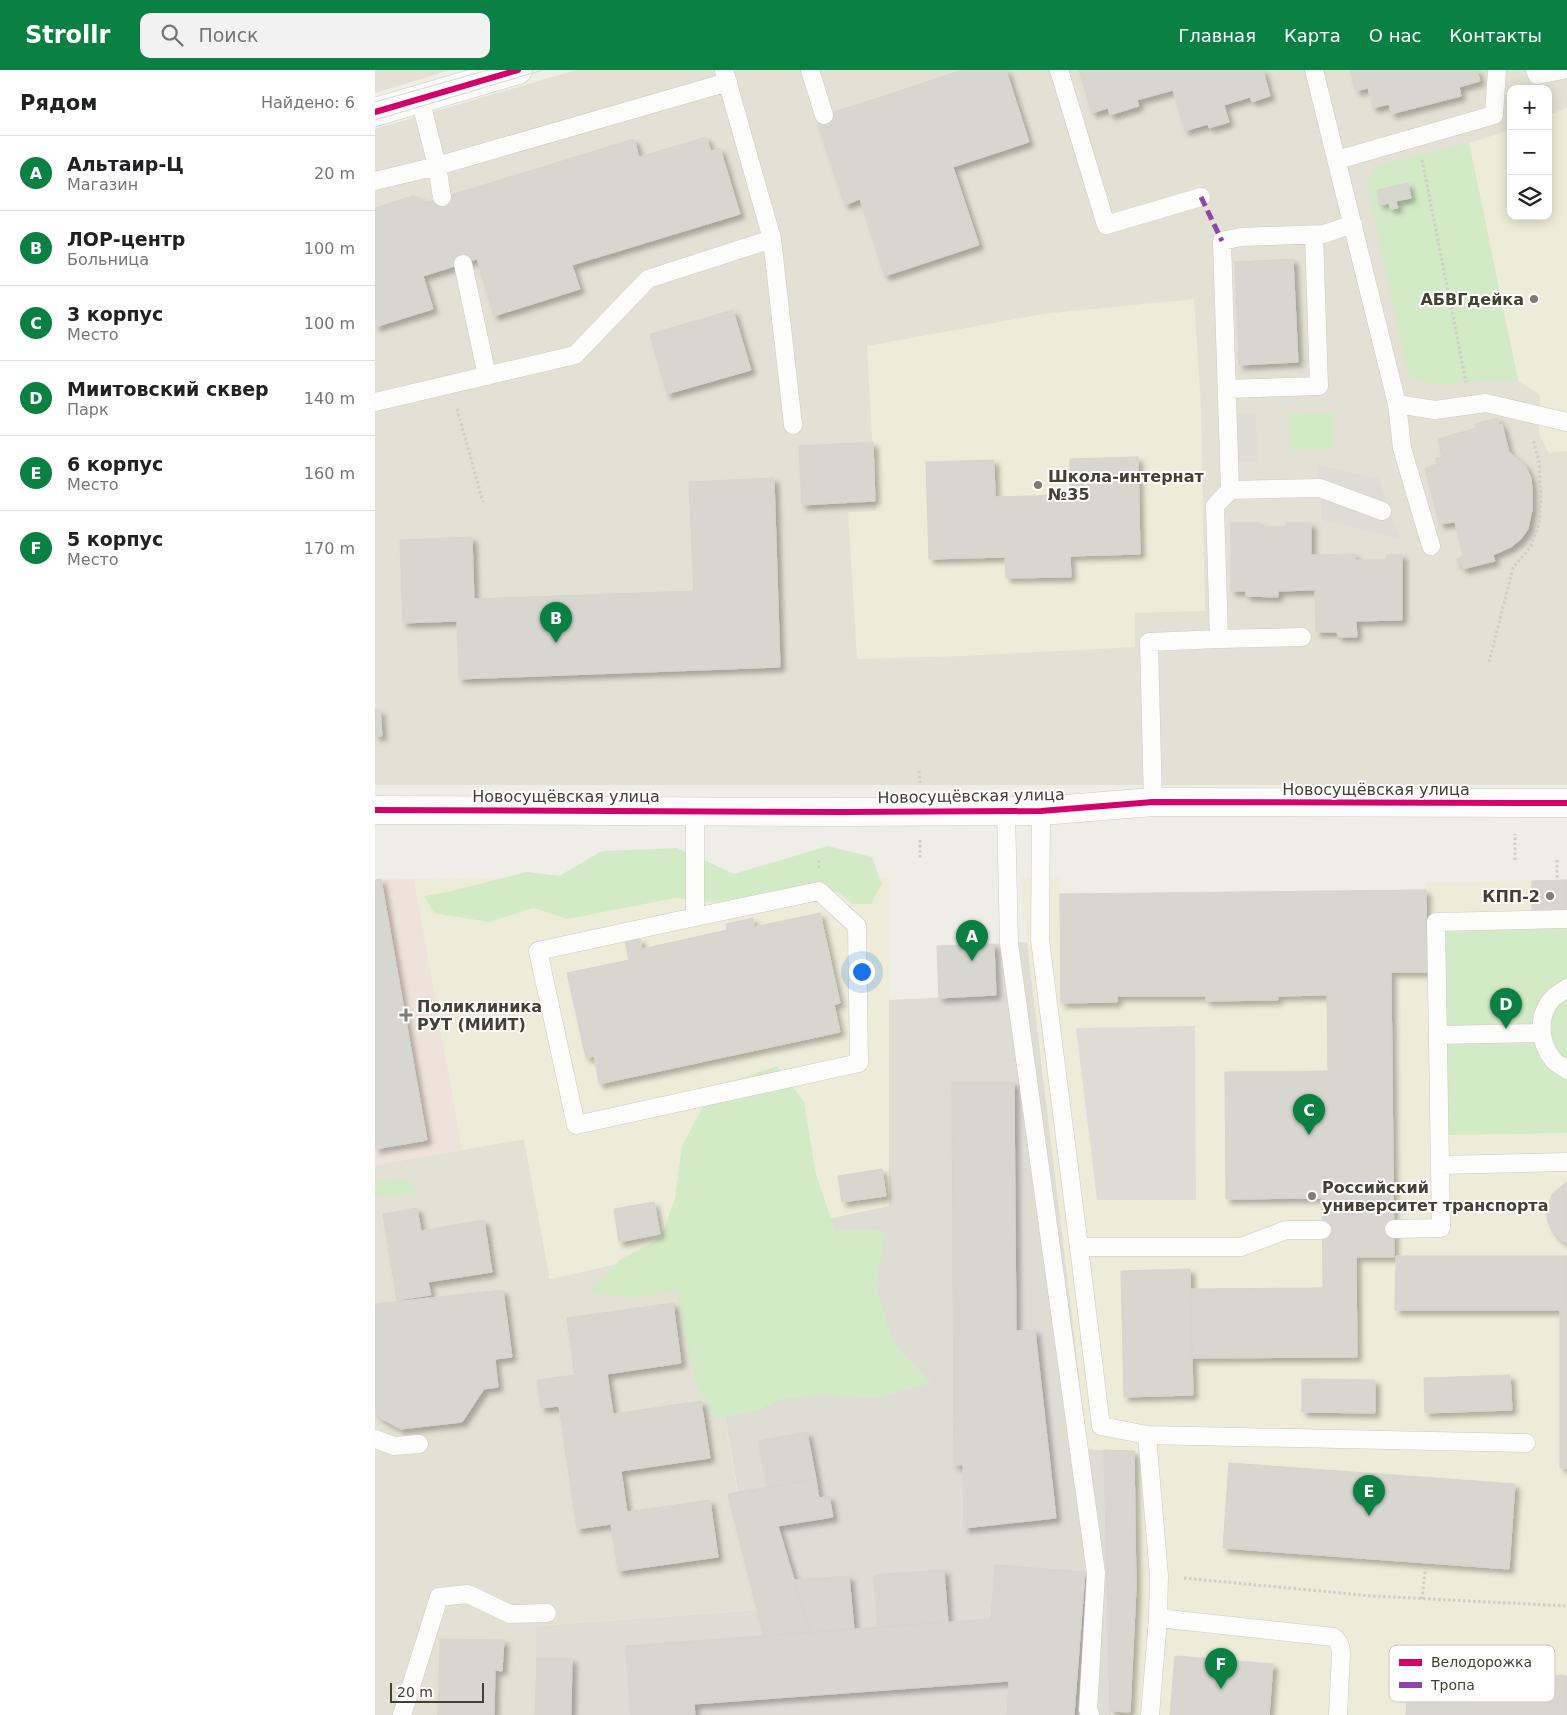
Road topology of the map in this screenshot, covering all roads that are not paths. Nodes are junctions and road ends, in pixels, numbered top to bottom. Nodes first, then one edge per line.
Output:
1 (518, 70) edge
2 (810, 70) edge
3 (1059, 70) edge
4 (1314, 70) edge
5 (1497, 70) edge
6 (1535, 70) edge
7 (1563, 70) edge
8 (726, 76) edge
9 (419, 99) junction
10 (375, 112) edge
11 (824, 115) dead end
12 (1337, 160) junction
13 (437, 166) junction
14 (375, 181) edge
15 (442, 197) dead end
16 (1201, 197) dead end
17 (1353, 224) junction
18 (1314, 235) junction
19 (772, 239) junction
20 (463, 264) dead end
21 (487, 376) junction
22 (1227, 389) junction
23 (375, 402) edge
24 (1397, 404) junction
25 (1567, 422) edge
26 (793, 425) dead end
27 (1231, 490) junction
28 (1382, 511) dead end
29 (1431, 546) dead end
30 (1302, 637) dead end
31 (1219, 639) junction
32 (1153, 802) junction
33 (1567, 803) edge
34 (375, 810) edge
35 (695, 811) junction
36 (1006, 811) junction
37 (1041, 811) junction
38 (695, 917) junction
39 (1567, 919) edge
40 (1567, 988) edge
41 (1541, 1033) junction
42 (1437, 1035) junction
43 (1567, 1070) edge
44 (1567, 1162) edge
45 (1441, 1165) junction
46 (1394, 1229) dead end
47 (1322, 1230) dead end
48 (1079, 1247) junction
49 (1147, 1435) junction
50 (375, 1439) edge
51 (1525, 1443) dead end
52 (419, 1444) dead end
53 (547, 1613) dead end
54 (1159, 1618) junction
55 (402, 1715) edge
56 (1090, 1715) edge
57 (1150, 1715) edge
58 (1337, 1715) edge

1 - 9 street
2 - 11 lane
3 - 16 lane
4 - 12 lane
5 - 12 lane
6 - 7 lane
8 - 13 lane
8 - 19 lane
9 - 10 street
9 - 13 lane
12 - 17 lane
13 - 14 lane
13 - 15 lane
17 - 18 lane
17 - 24 lane
18 - 22 lane
18 - 22 lane
19 - 21 lane
19 - 26 lane
20 - 21 lane
21 - 23 lane
22 - 27 lane
24 - 25 lane
24 - 29 lane
27 - 28 lane
27 - 31 lane
30 - 31 lane
31 - 32 lane
32 - 33 street, Новосущёвская улица
32 - 37 street, Новосущёвская улица
34 - 35 street, Новосущёвская улица
35 - 36 street, Новосущёвская улица
35 - 38 lane
36 - 37 street, Новосущёвская улица
36 - 56 lane
37 - 48 lane
38 - 38 lane
39 - 42 lane
40 - 41 lane
41 - 42 lane
41 - 43 lane
42 - 45 lane
44 - 45 lane
45 - 46 lane
47 - 48 lane
48 - 49 lane
49 - 51 lane
49 - 54 lane
50 - 52 lane
53 - 55 lane
54 - 57 lane
54 - 58 lane

